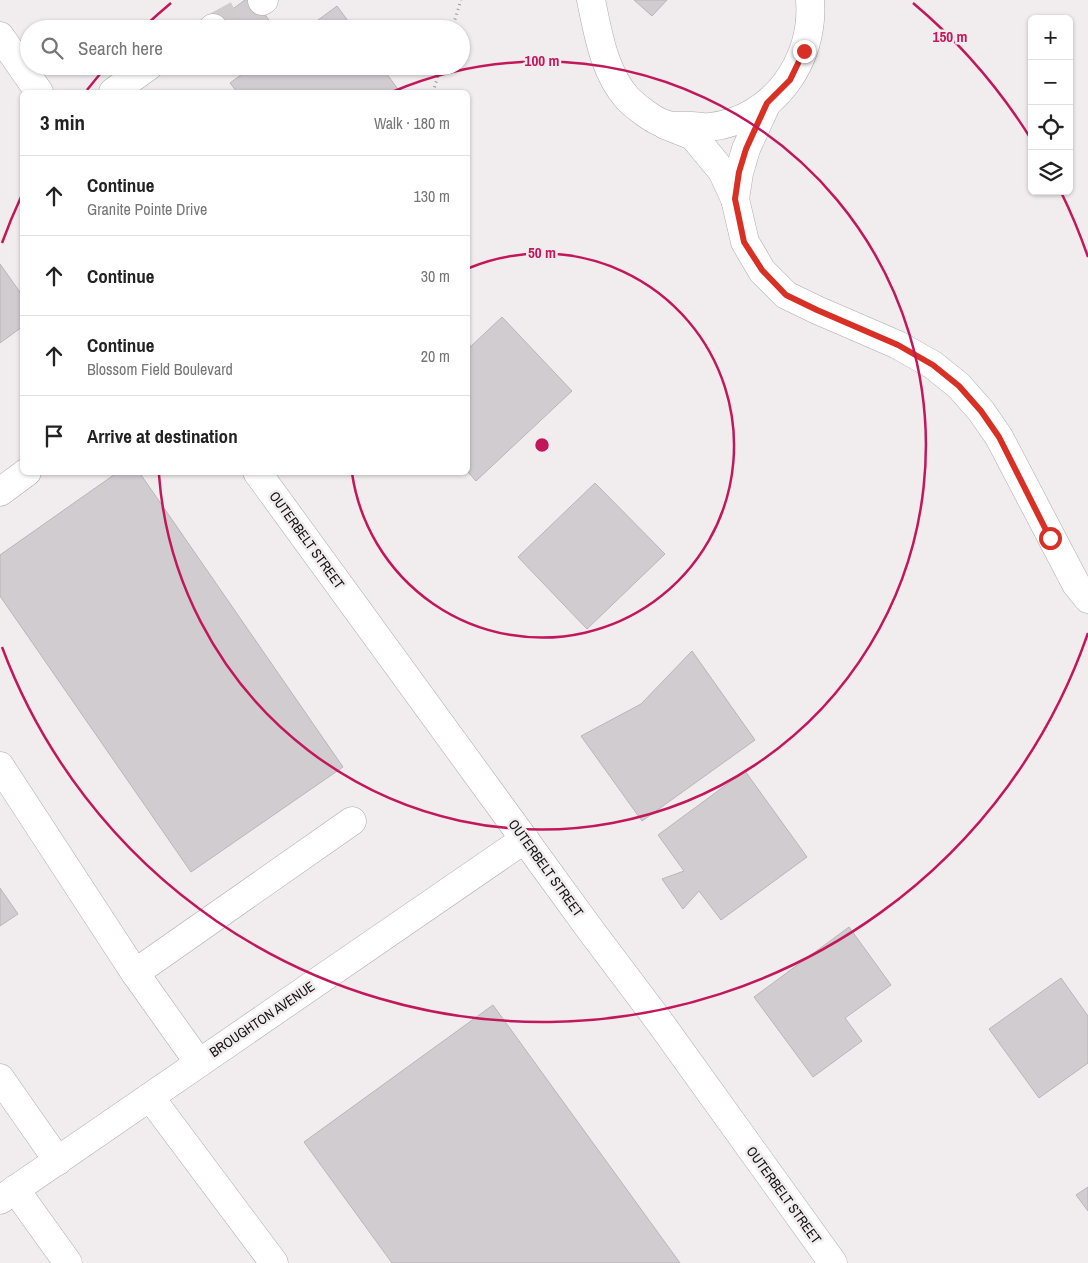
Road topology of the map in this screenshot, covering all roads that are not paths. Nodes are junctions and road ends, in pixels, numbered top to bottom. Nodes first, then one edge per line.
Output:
1 (591, 0) edge
2 (810, 0) edge
3 (0, 36) edge
4 (20, 65) edge
5 (27, 75) edge
6 (137, 75) edge
7 (38, 90) edge
8 (116, 90) edge
9 (767, 103) junction
10 (665, 124) junction
11 (735, 199) junction
12 (23, 475) edge
13 (259, 475) edge
14 (0, 492) edge
15 (1088, 599) edge
16 (0, 766) edge
17 (352, 821) dead end
18 (525, 839) junction
19 (135, 973) junction
20 (199, 1062) junction
21 (0, 1078) edge
22 (150, 1097) junction
23 (58, 1161) junction
24 (8, 1195) edge
25 (68, 1263) edge
26 (274, 1263) edge
27 (834, 1263) edge

1 - 10 street
2 - 9 street
3 - 4 street
5 - 7 street
6 - 8 street
9 - 10 street
9 - 11 street
10 - 11 street
11 - 15 street
12 - 14 street
13 - 18 street, OUTERBELT STREET
16 - 19 street
17 - 19 street
18 - 20 street, BROUGHTON AVENUE
18 - 27 street, OUTERBELT STREET
19 - 20 street
20 - 22 street, BROUGHTON AVENUE
21 - 23 street
22 - 23 street, BROUGHTON AVENUE
22 - 26 street
23 - 24 street, BROUGHTON AVENUE
24 - 25 street

